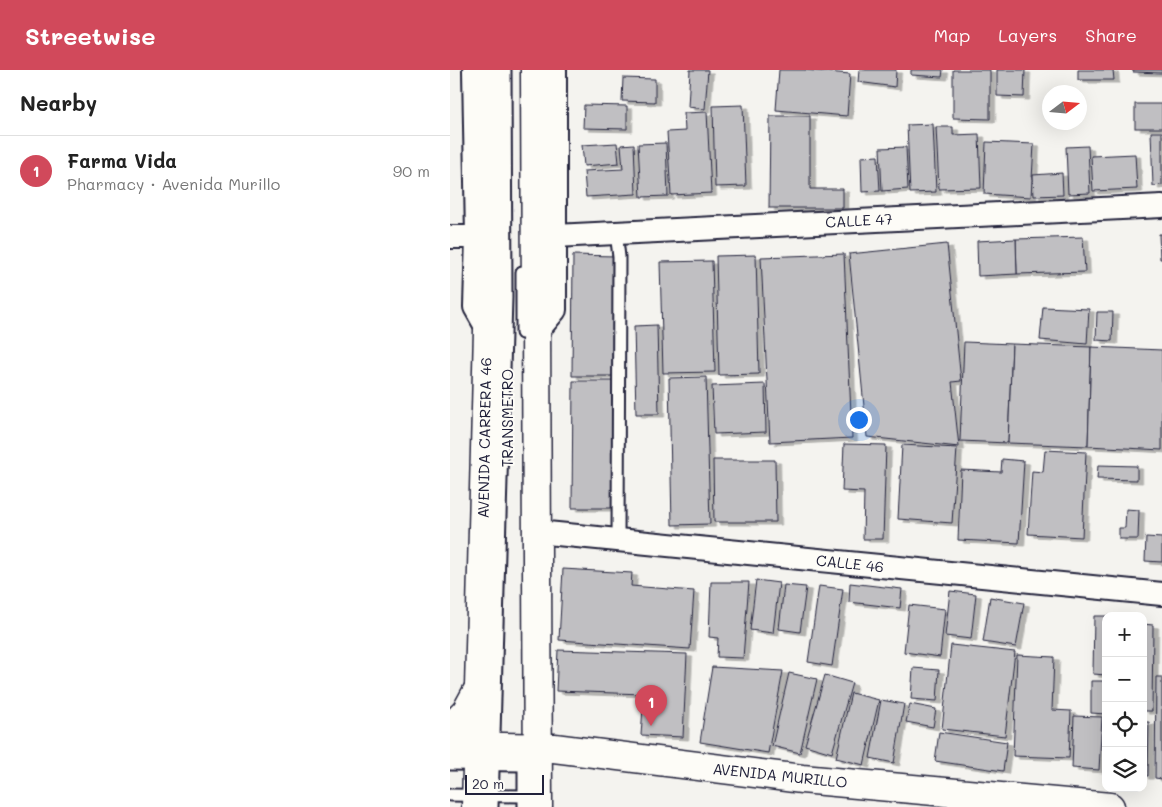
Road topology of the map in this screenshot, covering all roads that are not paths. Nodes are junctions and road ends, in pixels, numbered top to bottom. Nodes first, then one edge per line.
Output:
1 (474, 70) edge
2 (490, 70) edge
3 (505, 70) edge
4 (535, 70) edge
5 (555, 70) edge
6 (1162, 206) edge
7 (616, 232) junction
8 (555, 236) junction
9 (450, 237) edge
10 (477, 237) junction
11 (522, 257) dead end
12 (529, 296) junction
13 (499, 297) junction
14 (488, 330) junction
15 (529, 339) junction
16 (537, 532) junction
17 (618, 541) junction
18 (1162, 594) edge
19 (478, 688) junction
20 (450, 728) edge
21 (450, 746) edge
22 (528, 750) junction
23 (486, 756) junction
24 (450, 764) edge
25 (477, 800) edge
26 (529, 803) edge
27 (1110, 807) edge

1 - 10 street
2 - 13 main road, AVENIDA CARRERA 46
3 - 13 lane, TRANSMETRO
4 - 12 main road
5 - 8 street
6 - 7 street, CALLE 47
7 - 8 street, CALLE 47
7 - 17 lane
8 - 15 street
9 - 10 street
10 - 14 street
11 - 12 lane
12 - 15 main road
13 - 14 main road, AVENIDA CARRERA 46
13 - 23 lane, TRANSMETRO
14 - 19 main road, AVENIDA CARRERA 46
15 - 16 main road
16 - 17 street, CALLE 46
16 - 22 main road
17 - 18 street, CALLE 46
19 - 20 main road
19 - 23 main road, AVENIDA CARRERA 46
21 - 23 main road, AVENIDA MURILLO
22 - 23 main road, AVENIDA MURILLO
22 - 26 main road
22 - 27 main road, AVENIDA MURILLO
23 - 24 lane
23 - 25 main road, AVENIDA CARRERA 46
25 - 26 lane

